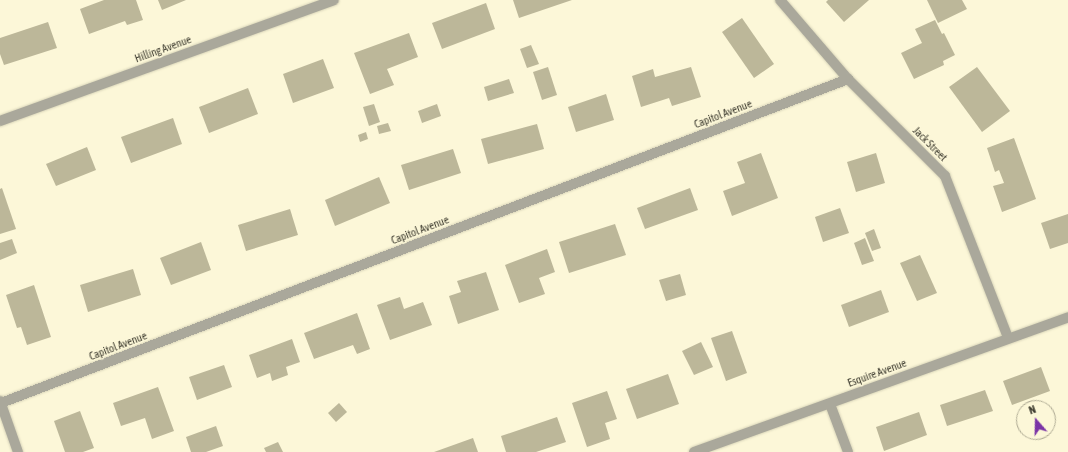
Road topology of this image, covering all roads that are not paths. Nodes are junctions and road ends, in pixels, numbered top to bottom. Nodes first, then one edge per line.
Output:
1 (334, 0) edge
2 (780, 0) edge
3 (848, 79) junction
4 (0, 121) edge
5 (1068, 317) edge
6 (1008, 338) junction
7 (0, 402) edge
8 (830, 404) junction
9 (18, 452) edge
10 (694, 452) edge
11 (848, 452) edge

1 - 4 street, Hilling Avenue
2 - 3 street, Jack Street
3 - 6 street, Jack Street
3 - 7 street, Capitol Avenue
5 - 6 street, Esquire Avenue
6 - 8 street, Esquire Avenue
7 - 9 street
8 - 10 street, Esquire Avenue
8 - 11 street

